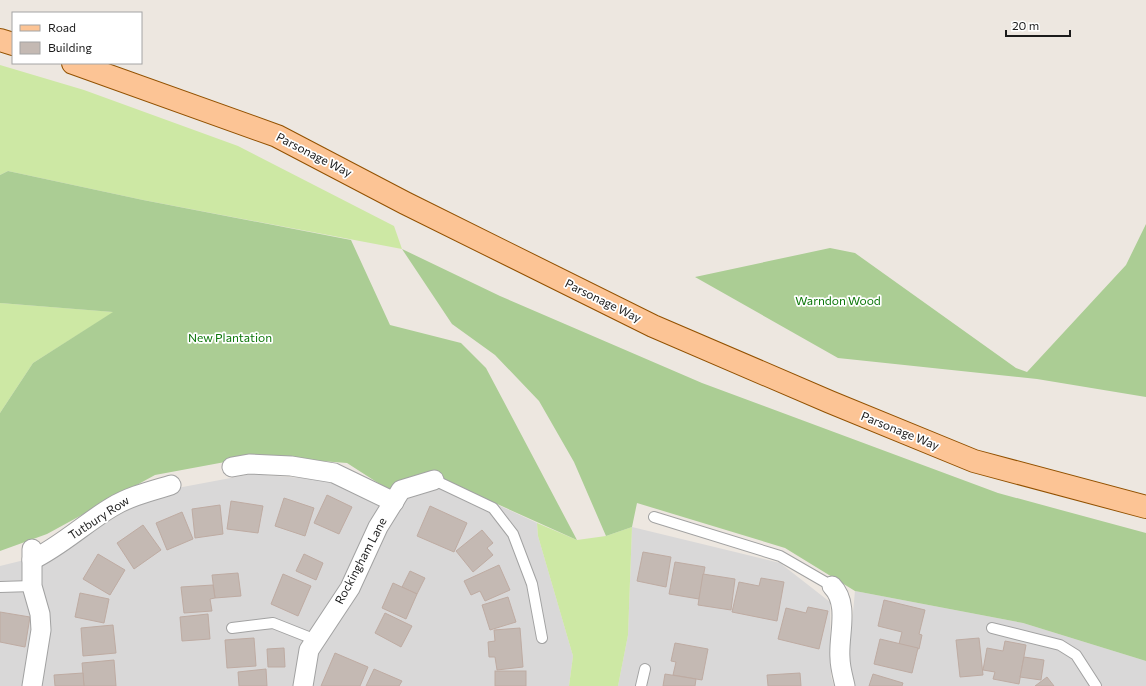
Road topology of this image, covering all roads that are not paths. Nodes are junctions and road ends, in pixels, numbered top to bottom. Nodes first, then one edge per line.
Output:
1 (0, 40) edge
2 (12, 44) edge
3 (76, 64) edge
4 (232, 466) dead end
5 (434, 480) joint
6 (171, 485) dead end
7 (394, 502) junction
8 (1146, 507) edge
9 (654, 517) dead end
10 (32, 586) junction
11 (832, 586) joint
12 (0, 587) edge
13 (232, 628) dead end
14 (992, 628) dead end
15 (542, 638) dead end
16 (316, 640) junction
17 (645, 669) dead end
18 (32, 686) edge
19 (304, 686) edge
20 (641, 686) edge
21 (845, 686) edge
22 (1096, 686) edge

1 - 2 main road
3 - 8 main road, Parsonage Way
4 - 7 street
5 - 7 street, Rockingham Lane
5 - 15 lane
6 - 10 street, Tutbury Row
7 - 16 street, Rockingham Lane
9 - 11 lane
10 - 12 lane
10 - 18 street, Tutbury Row
11 - 21 street
13 - 16 lane
14 - 22 lane
16 - 19 street, Rockingham Lane
17 - 20 lane

